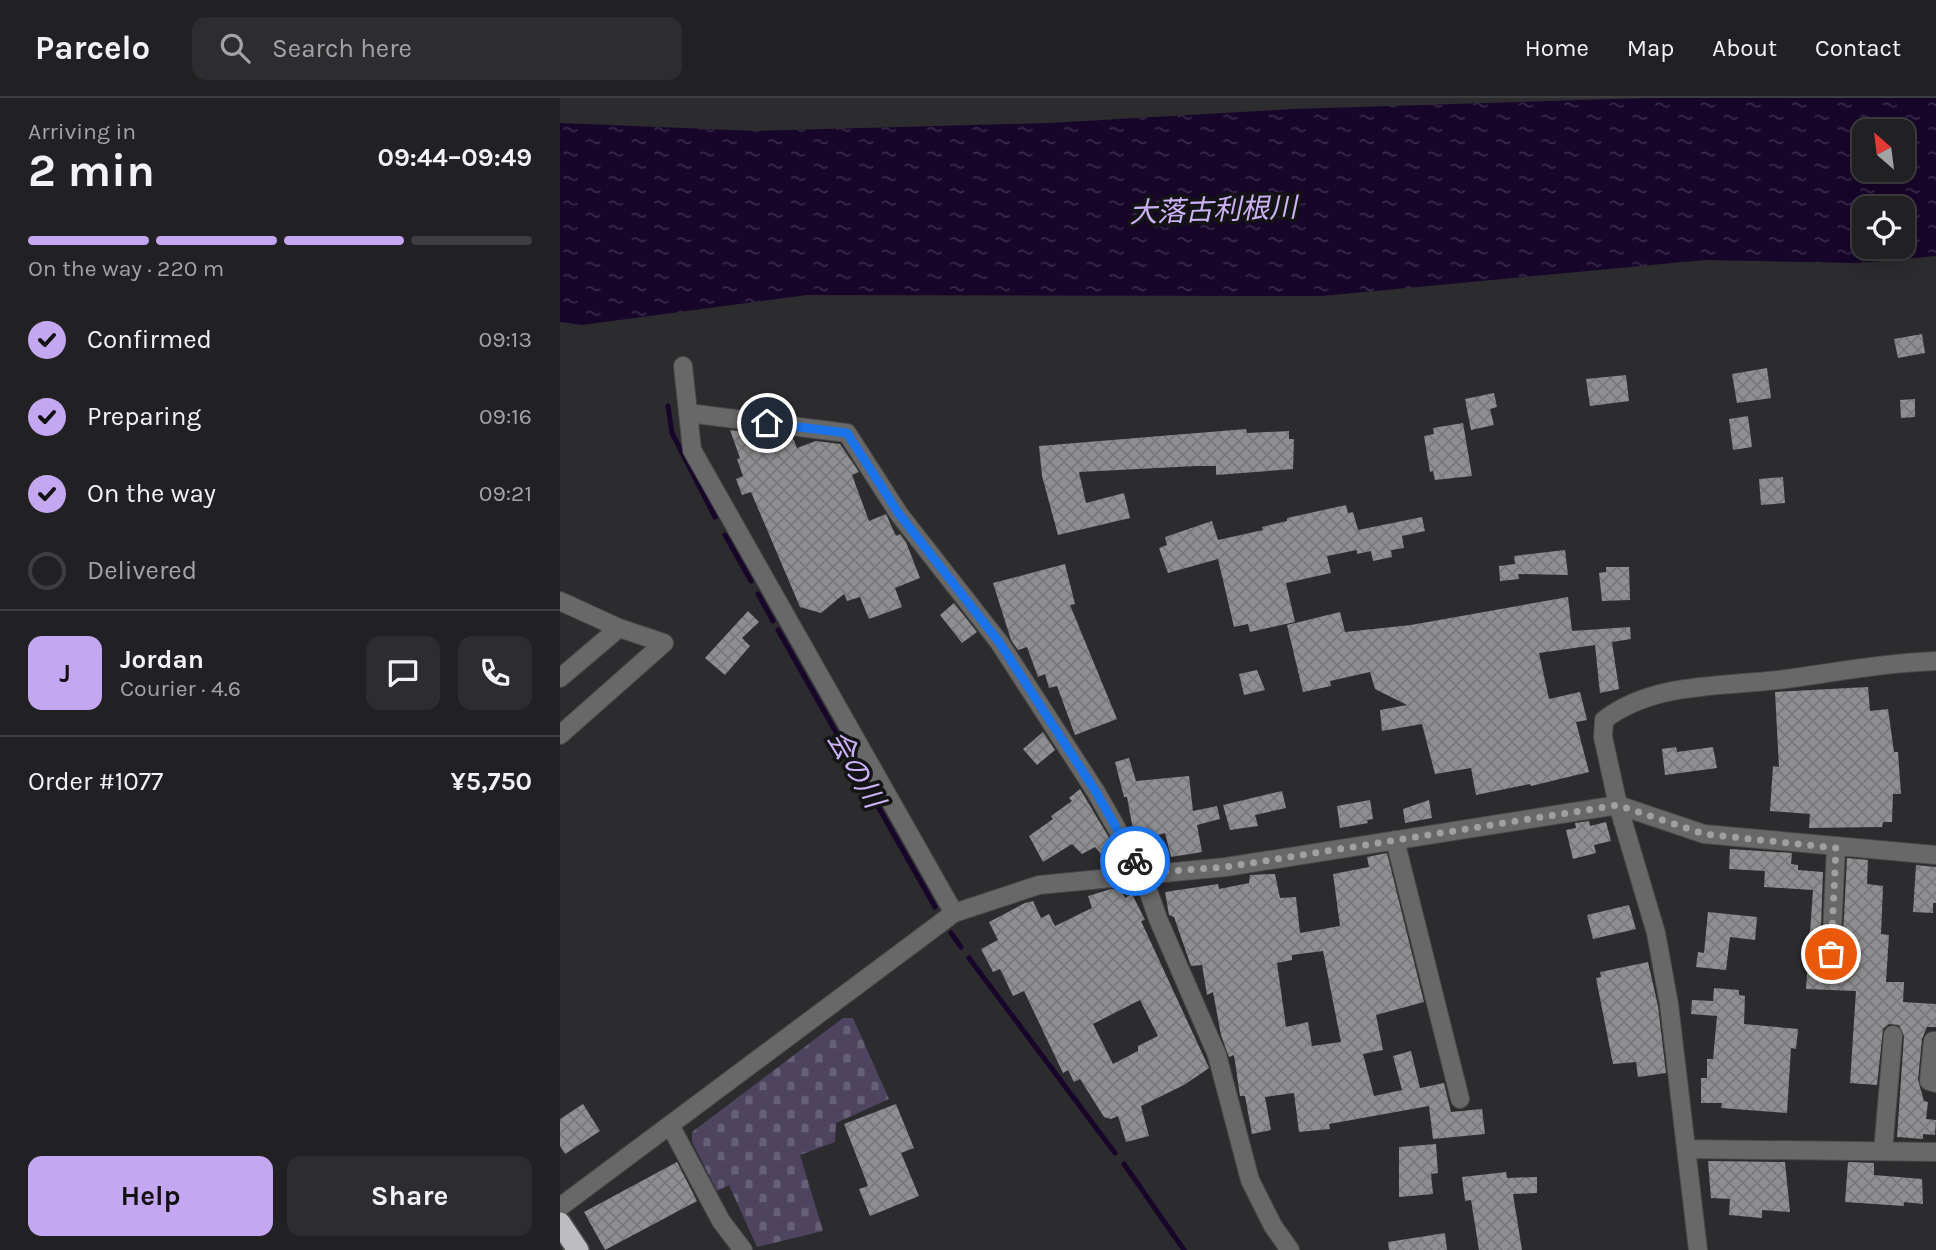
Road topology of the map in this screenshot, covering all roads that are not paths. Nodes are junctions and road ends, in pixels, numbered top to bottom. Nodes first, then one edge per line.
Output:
1 (683, 366) dead end
2 (688, 413) junction
3 (560, 601) edge
4 (619, 628) junction
5 (1936, 661) edge
6 (560, 678) edge
7 (560, 735) edge
8 (1618, 805) junction
9 (1395, 841) junction
10 (1836, 848) junction
11 (1936, 855) edge
12 (1142, 873) junction
13 (954, 913) junction
14 (1831, 954) dead end
15 (1893, 1035) dead end
16 (1936, 1041) edge
17 (1936, 1083) edge
18 (1460, 1099) dead end
19 (670, 1125) junction
20 (1686, 1149) junction
21 (1883, 1151) junction
22 (1936, 1152) edge
23 (560, 1207) edge
24 (560, 1223) edge
25 (578, 1250) edge
26 (743, 1250) edge
27 (1290, 1250) edge
28 (1698, 1250) edge

1 - 2 street
2 - 12 street
2 - 13 street
3 - 4 street
4 - 6 street
4 - 7 street
5 - 8 street
8 - 9 street
8 - 10 street
8 - 20 street
9 - 12 street
9 - 18 street
10 - 11 street
10 - 14 street
12 - 13 street
12 - 27 street
13 - 19 street
15 - 21 street
16 - 17 street
19 - 23 street
19 - 26 street
20 - 21 street
20 - 28 street
21 - 22 street
24 - 25 highway

